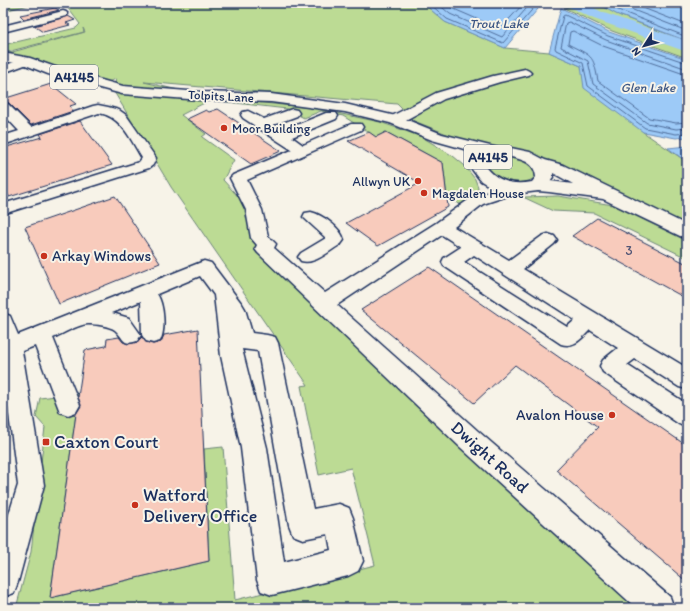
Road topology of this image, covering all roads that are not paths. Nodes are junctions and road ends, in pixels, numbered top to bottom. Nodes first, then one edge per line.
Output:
1 (62, 14) dead end
2 (3, 29) edge
3 (3, 57) edge
4 (26, 61) junction
5 (3, 70) edge
6 (525, 73) dead end
7 (3, 107) edge
8 (292, 113) dead end
9 (248, 115) dead end
10 (332, 116) dead end
11 (395, 120) junction
12 (263, 124) junction
13 (356, 127) dead end
14 (28, 132) junction
15 (282, 136) junction
16 (437, 137) junction
17 (3, 141) edge
18 (302, 150) junction
19 (497, 153) junction
20 (541, 164) junction
21 (482, 173) junction
22 (538, 186) junction
23 (514, 189) junction
24 (608, 196) junction
25 (477, 202) junction
26 (3, 209) edge
27 (311, 217) dead end
28 (442, 227) junction
29 (687, 232) edge
30 (548, 240) dead end
31 (474, 247) junction
32 (307, 257) dead end
33 (510, 270) junction
34 (144, 292) junction
35 (224, 293) junction
36 (323, 304) junction
37 (84, 316) junction
38 (589, 319) junction
39 (3, 321) edge
40 (41, 334) junction
41 (130, 335) dead end
42 (153, 335) dead end
43 (634, 347) junction
44 (8, 351) edge
45 (687, 380) edge
46 (68, 405) dead end
47 (687, 417) edge
48 (3, 582) edge
49 (659, 608) edge

1 - 2 street
3 - 4 main road, Tolpits Lane / A4145
4 - 5 street
4 - 11 main road, Tolpits Lane / A4145
6 - 11 street
7 - 14 street
8 - 12 street
9 - 12 street
10 - 15 street
11 - 16 main road, Tolpits Lane / A4145
12 - 15 street
13 - 18 street
14 - 17 street
14 - 26 street
15 - 18 street
16 - 19 main road, Tolpits Lane / A4145
16 - 21 main road, Tolpits Lane / A4145
18 - 36 street, Dwight Road
19 - 20 main road, Tolpits Lane / A4145
19 - 21 main road, A4145
20 - 22 main road
20 - 24 main road, Tolpits Lane / A4145
21 - 23 main road, Tolpits Lane / A4145
21 - 25 street
22 - 23 main road, Tolpits Lane / A4145
22 - 24 main road, Tolpits Lane / A4145
23 - 25 street
24 - 29 main road, Tolpits Lane / A4145
25 - 28 street
27 - 32 street
28 - 31 street
28 - 36 street
30 - 33 street
31 - 33 street
31 - 38 street
33 - 38 street
34 - 35 street
34 - 37 street
34 - 42 street
35 - 35 street
36 - 49 street, Dwight Road
37 - 40 street
37 - 41 street
38 - 43 street
39 - 44 street
40 - 44 street
40 - 46 street
43 - 45 street
43 - 47 street
44 - 48 street

